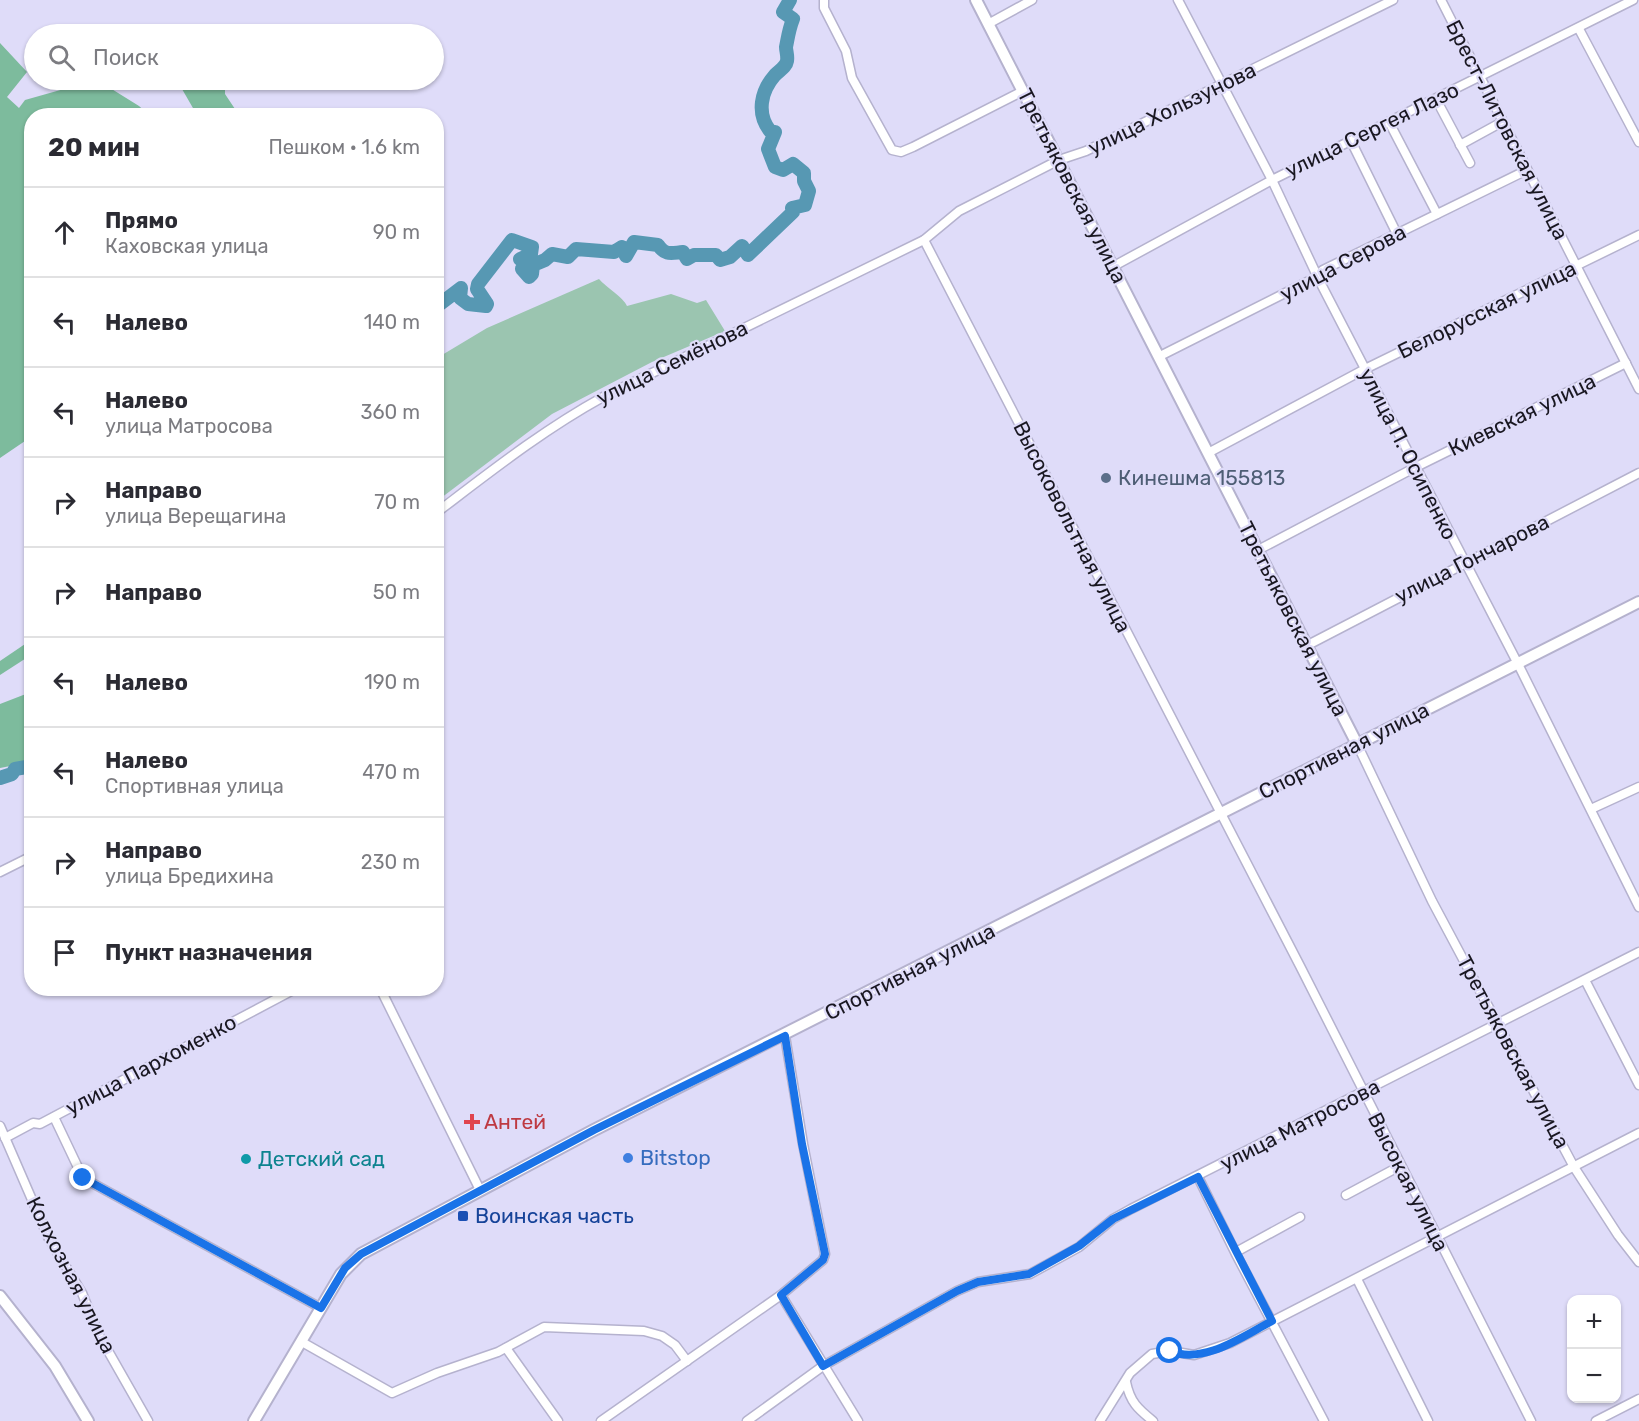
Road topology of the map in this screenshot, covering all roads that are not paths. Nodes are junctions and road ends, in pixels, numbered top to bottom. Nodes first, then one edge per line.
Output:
1 (824, 0) edge
2 (976, 0) edge
3 (1032, 0) edge
4 (1178, 0) edge
5 (1393, 0) edge
6 (1441, 0) edge
7 (1633, 0) edge
8 (988, 24) junction
9 (1579, 29) junction
10 (1480, 78) junction
11 (1222, 85) junction
12 (1023, 91) junction
13 (1436, 99) junction
14 (1389, 122) junction
15 (1502, 122) junction
16 (1351, 141) junction
17 (1639, 142) edge
18 (1460, 145) junction
19 (1059, 160) junction
20 (1470, 163) dead end
21 (1527, 170) junction
22 (1272, 180) junction
23 (1437, 214) junction
24 (1397, 234) junction
25 (1639, 235) edge
26 (924, 240) junction
27 (1114, 266) junction
28 (1577, 267) junction
29 (1317, 275) junction
30 (1160, 356) junction
31 (1626, 363) junction
32 (1365, 369) junction
33 (1639, 389) edge
34 (1208, 453) junction
35 (1416, 467) junction
36 (1639, 473) edge
37 (444, 507) edge
38 (1258, 550) junction
39 (1464, 564) junction
40 (1639, 602) edge
41 (1305, 646) junction
42 (1518, 664) junction
43 (1358, 744) junction
44 (1639, 787) edge
45 (1591, 809) junction
46 (1221, 814) junction
47 (24, 860) edge
48 (0, 872) edge
49 (1639, 907) edge
50 (1639, 952) edge
51 (1585, 980) junction
52 (282, 996) edge
53 (384, 996) edge
54 (1498, 1023) junction
55 (785, 1036) junction
56 (1639, 1085) edge
57 (1363, 1092) junction
58 (54, 1117) junction
59 (0, 1126) edge
60 (1639, 1133) edge
61 (5, 1138) junction
62 (1401, 1166) junction
63 (1574, 1167) junction
64 (1198, 1177) junction
65 (480, 1190) junction
66 (1346, 1195) dead end
67 (1300, 1217) dead end
68 (1437, 1239) junction
69 (1236, 1252) junction
70 (1639, 1262) edge
71 (1357, 1279) junction
72 (781, 1295) junction
73 (0, 1296) edge
74 (321, 1308) junction
75 (1272, 1321) junction
76 (302, 1342) junction
77 (506, 1348) junction
78 (687, 1360) junction
79 (823, 1366) junction
80 (1126, 1382) junction
81 (1639, 1399) edge
82 (88, 1421) edge
83 (148, 1421) edge
84 (254, 1421) edge
85 (558, 1421) edge
86 (601, 1421) edge
87 (747, 1421) edge
88 (858, 1421) edge
89 (1100, 1421) edge
90 (1153, 1421) edge
91 (1324, 1421) edge
92 (1428, 1421) edge
93 (1531, 1421) edge
94 (1596, 1421) edge

1 - 12 street
2 - 8 street, Третьяковская улица
3 - 8 street
4 - 11 street, улица П. Осипенко
5 - 11 street, улица Хользунова
6 - 10 street, Брест-Литовская улица
7 - 9 street, улица Сергея Лазо
8 - 12 street, Третьяковская улица
9 - 10 street, улица Сергея Лазо
9 - 17 street
10 - 13 street, улица Сергея Лазо
10 - 15 street, Брест-Литовская улица
11 - 19 street, улица Хользунова
11 - 22 street, улица П. Осипенко
12 - 19 street, Третьяковская улица
13 - 14 street, улица Сергея Лазо
13 - 18 street
14 - 16 street, улица Сергея Лазо
14 - 23 street
15 - 18 street
15 - 21 street, Брест-Литовская улица
16 - 22 street, улица Сергея Лазо
16 - 24 street
18 - 20 street
19 - 26 street, улица Хользунова
19 - 27 street, Третьяковская улица
21 - 23 street, улица Серова
21 - 28 street, Брест-Литовская улица
22 - 27 street, улица Сергея Лазо
22 - 29 street, улица П. Осипенко
23 - 24 street, улица Серова
24 - 29 street, улица Серова
25 - 28 street, Белорусская улица
26 - 37 street, улица Семёнова
26 - 46 street, Высоковольтная улица
27 - 30 street, Третьяковская улица
28 - 31 street, Брест-Литовская улица
28 - 32 street, Белорусская улица
29 - 30 street, улица Серова
29 - 32 street, улица П. Осипенко
30 - 34 street, Третьяковская улица
31 - 33 street, Брест-Литовская улица
31 - 35 street, Киевская улица
32 - 34 street, Белорусская улица
32 - 35 street, улица П. Осипенко
34 - 38 street, Третьяковская улица
35 - 38 street, Киевская улица
35 - 39 street, улица П. Осипенко
36 - 39 street, улица Гончарова
38 - 41 street, Третьяковская улица
39 - 41 street, улица Гончарова
39 - 42 street, улица П. Осипенко
40 - 42 street, Спортивная улица
41 - 43 street, Третьяковская улица
42 - 43 street, Спортивная улица
42 - 45 street, улица П. Осипенко
43 - 46 street, Спортивная улица
43 - 54 street, Третьяковская улица
44 - 45 street
45 - 49 street, улица П. Осипенко
46 - 55 street, Спортивная улица
46 - 57 street, Высокая улица
47 - 48 street
50 - 51 street, улица Матросова
51 - 54 street, улица Матросова
51 - 56 street
52 - 58 street, улица Пархоменко
53 - 65 street
54 - 57 street, улица Матросова
54 - 63 street, Третьяковская улица
55 - 65 street, Спортивная улица
55 - 72 street
57 - 62 street, Высокая улица
57 - 64 street, улица Матросова
58 - 61 street, улица Пархоменко
58 - 74 street
59 - 61 street, Колхозная улица
60 - 63 street
61 - 83 street, Колхозная улица
62 - 66 street
62 - 68 street, Высокая улица
63 - 68 street
63 - 70 street, Третьяковская улица
64 - 69 street
64 - 79 street, улица Матросова
65 - 74 street, Спортивная улица
67 - 69 street
68 - 71 street
68 - 93 street, Высокая улица
69 - 75 street
71 - 75 street
71 - 92 street
72 - 78 street
72 - 79 street
73 - 82 street
74 - 76 street, Спортивная улица
75 - 80 street
75 - 91 street
76 - 77 street
76 - 84 street, Спортивная улица
77 - 78 street
77 - 85 street
78 - 86 street
79 - 87 street, улица Матросова
79 - 88 street
80 - 89 street
80 - 90 street
81 - 94 street

